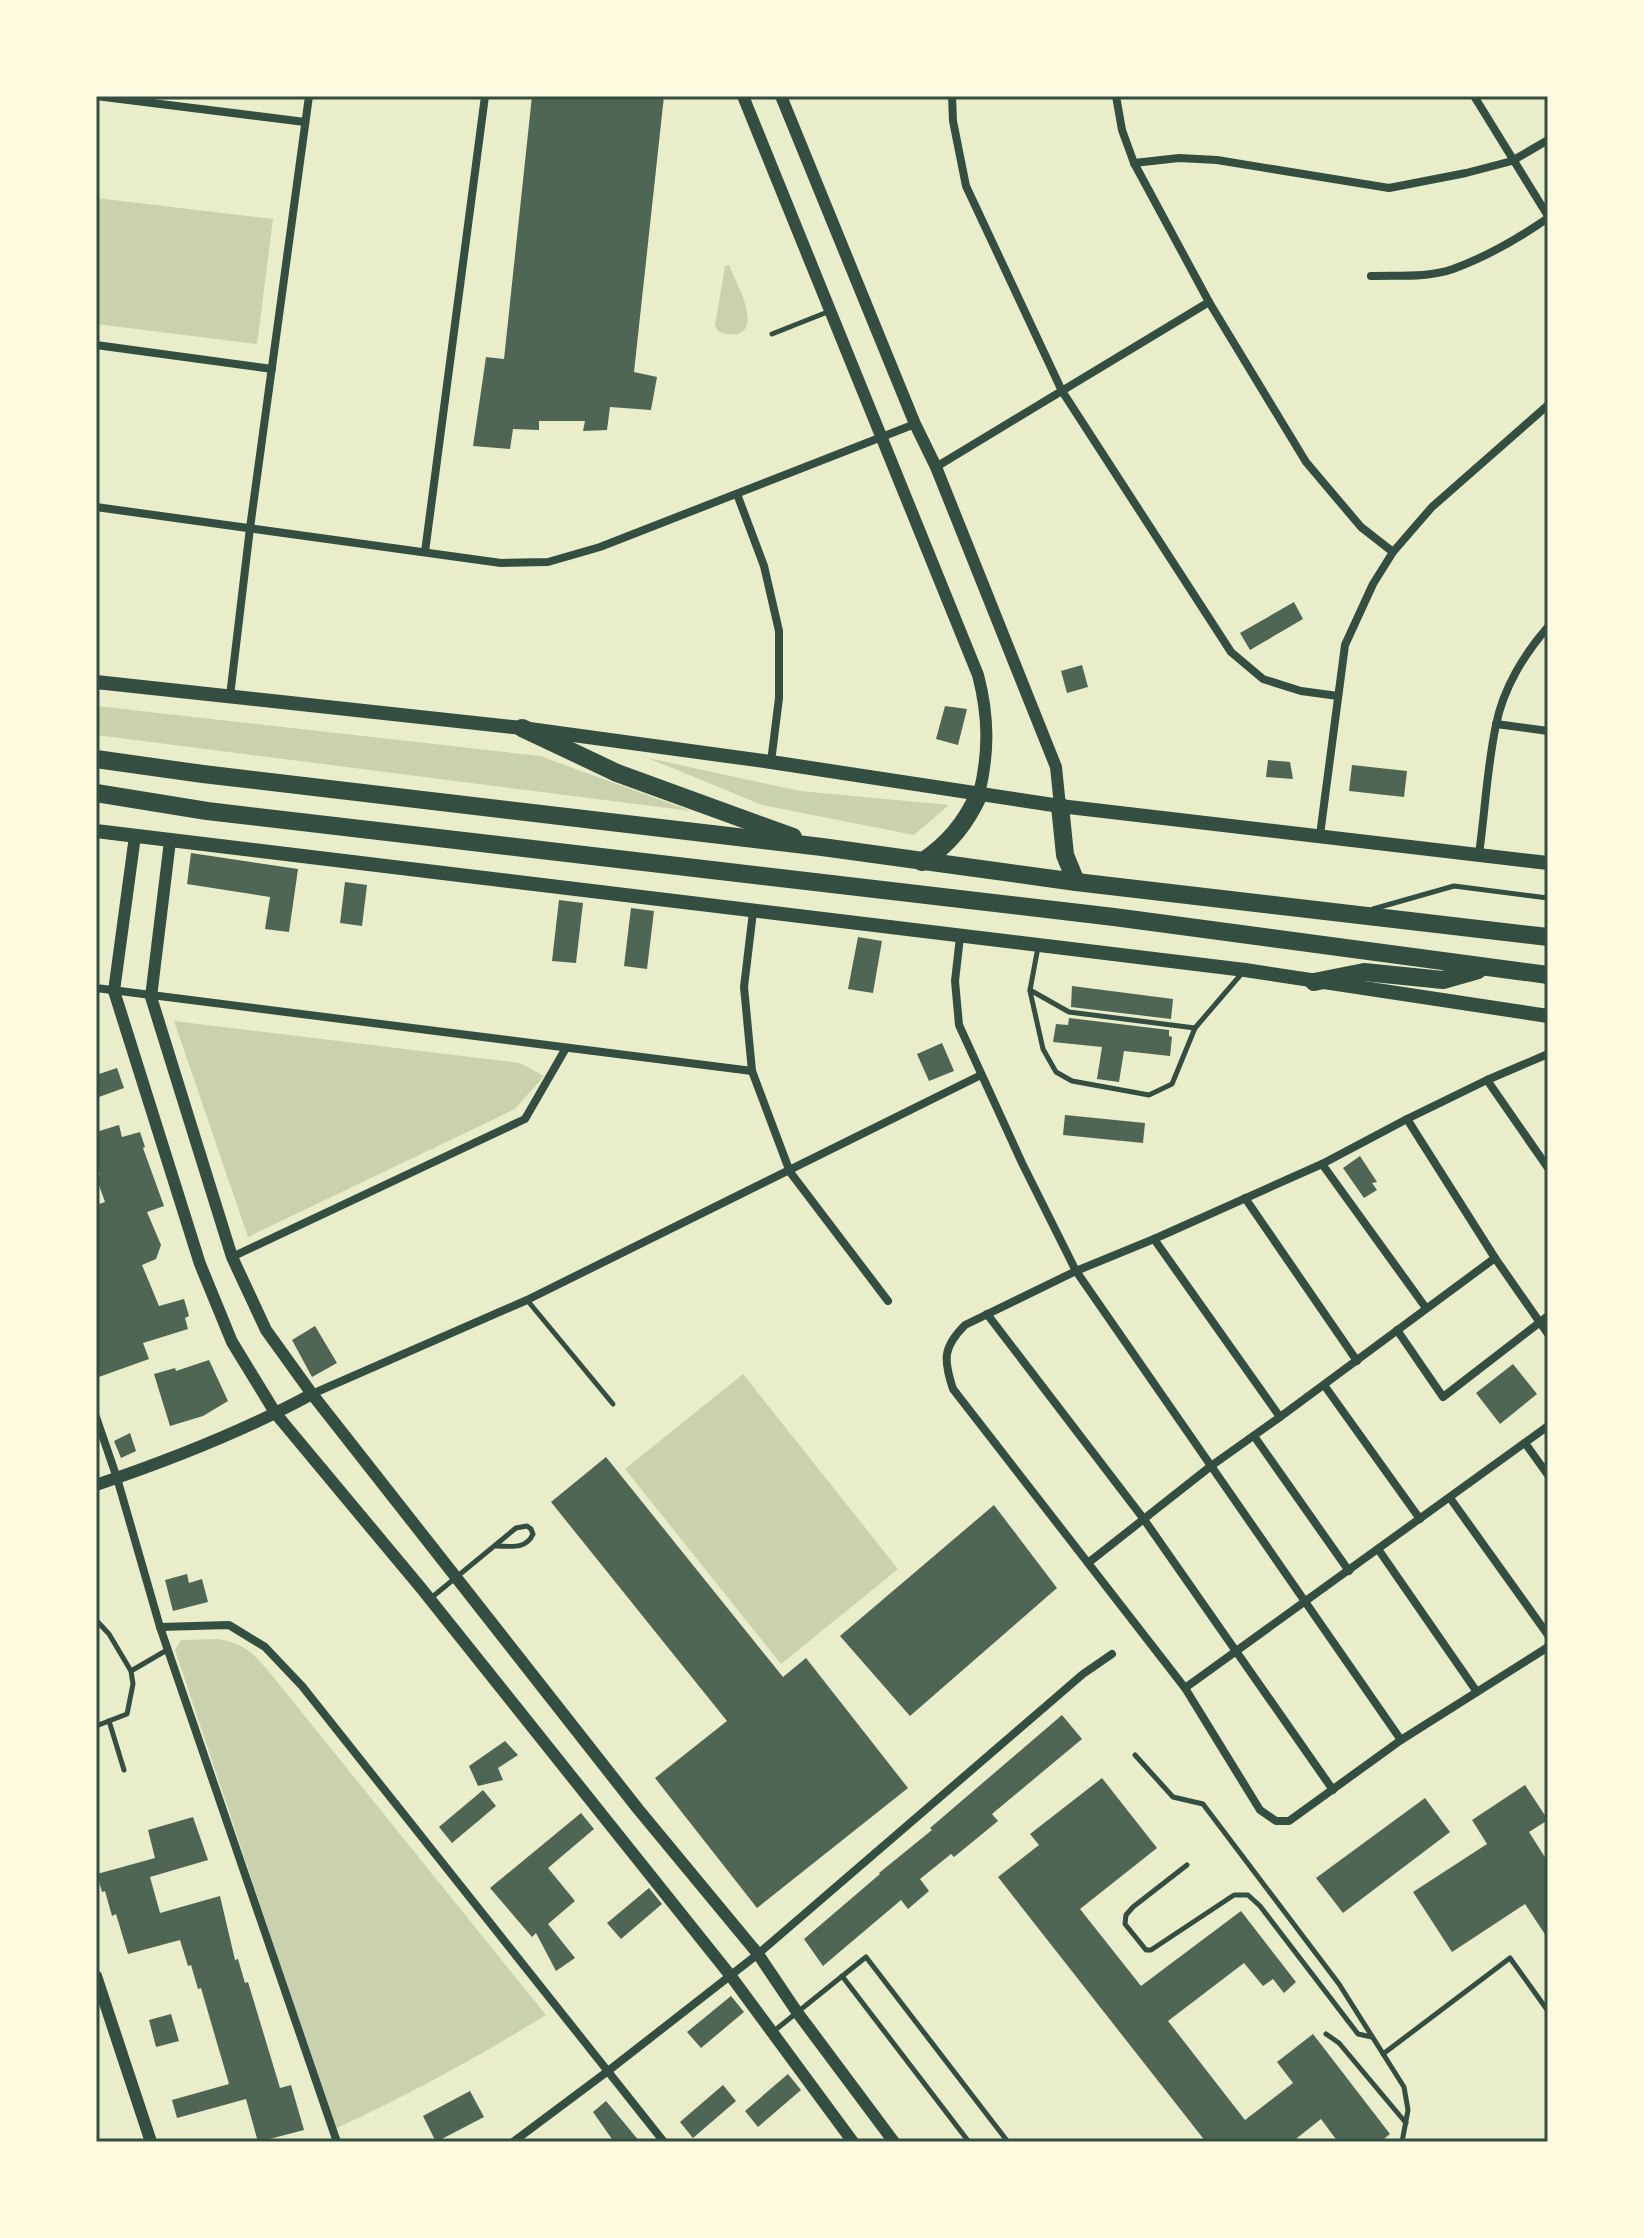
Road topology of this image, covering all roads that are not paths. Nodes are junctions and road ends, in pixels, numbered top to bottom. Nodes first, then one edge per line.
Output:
1 (96, 96) edge
2 (309, 96) edge
3 (485, 96) edge
4 (743, 96) edge
5 (781, 96) edge
6 (952, 96) edge
7 (1116, 96) edge
8 (1474, 96) edge
9 (305, 122) junction
10 (1548, 140) edge
11 (1512, 161) junction
12 (1134, 163) junction
13 (1548, 217) edge
14 (1371, 276) dead end
15 (1209, 302) junction
16 (831, 310) junction
17 (772, 334) dead end
18 (96, 345) edge
19 (272, 369) junction
20 (1062, 391) junction
21 (1548, 405) edge
22 (915, 424) junction
23 (880, 439) junction
24 (936, 467) junction
25 (737, 494) junction
26 (96, 507) edge
27 (250, 528) junction
28 (425, 552) junction
29 (1393, 552) junction
30 (1548, 627) edge
31 (96, 682) edge
32 (230, 696) junction
33 (1338, 696) junction
34 (1496, 724) junction
35 (522, 728) junction
36 (1548, 731) edge
37 (96, 759) edge
38 (771, 762) junction
39 (96, 793) edge
40 (979, 794) junction
41 (1060, 806) junction
42 (96, 831) edge
43 (1320, 835) junction
44 (135, 836) junction
45 (170, 841) junction
46 (822, 847) junction
47 (1479, 854) junction
48 (922, 862) junction
49 (1548, 863) edge
50 (1076, 882) junction
51 (1548, 898) edge
52 (753, 912) junction
53 (1355, 914) junction
54 (960, 937) junction
55 (1548, 937) edge
56 (1038, 946) junction
57 (1484, 968) junction
58 (1245, 970) junction
59 (1548, 975) edge
60 (1314, 982) junction
61 (96, 988) edge
62 (1030, 990) junction
63 (114, 991) junction
64 (151, 997) junction
65 (1548, 1016) edge
66 (1195, 1028) junction
67 (566, 1048) junction
68 (1548, 1054) edge
69 (752, 1071) junction
70 (981, 1075) junction
71 (1487, 1080) junction
72 (1407, 1119) junction
73 (1322, 1164) junction
74 (1548, 1168) edge
75 (790, 1172) junction
76 (1245, 1198) junction
77 (1154, 1239) junction
78 (232, 1257) junction
79 (1495, 1258) junction
80 (1076, 1271) junction
81 (527, 1300) junction
82 (888, 1301) dead end
83 (1426, 1308) junction
84 (987, 1314) junction
85 (1544, 1319) edge
86 (1397, 1330) junction
87 (1548, 1334) edge
88 (1357, 1361) junction
89 (1324, 1385) junction
90 (312, 1394) junction
91 (613, 1404) dead end
92 (276, 1414) junction
93 (96, 1417) edge
94 (1280, 1417) junction
95 (1548, 1426) edge
96 (1254, 1436) junction
97 (1525, 1443) junction
98 (1211, 1466) junction
99 (1548, 1475) edge
100 (117, 1478) junction
101 (96, 1485) edge
102 (1450, 1498) junction
103 (1143, 1518) junction
104 (1420, 1519) junction
105 (496, 1546) junction
106 (1378, 1549) junction
107 (1088, 1563) junction
108 (1349, 1571) junction
109 (456, 1577) junction
110 (430, 1599) junction
111 (1305, 1602) junction
112 (96, 1620) edge
113 (160, 1627) junction
114 (1548, 1635) edge
115 (1548, 1647) edge
116 (168, 1650) junction
117 (1236, 1652) junction
118 (1112, 1654) dead end
119 (131, 1671) junction
120 (1185, 1688) junction
121 (1477, 1692) junction
122 (109, 1721) junction
123 (96, 1726) edge
124 (1401, 1740) junction
125 (1135, 1755) dead end
126 (124, 1770) dead end
127 (1333, 1790) junction
128 (1187, 1865) dead end
129 (758, 1954) junction
130 (730, 1975) junction
131 (96, 1976) edge
132 (842, 1976) junction
133 (1548, 2011) edge
134 (797, 2012) junction
135 (773, 2032) junction
136 (1326, 2034) dead end
137 (1373, 2037) junction
138 (1383, 2054) junction
139 (608, 2071) junction
140 (1406, 2124) junction
141 (151, 2142) edge
142 (337, 2142) edge
143 (513, 2142) edge
144 (664, 2142) edge
145 (853, 2142) edge
146 (894, 2142) edge
147 (969, 2142) edge
148 (1008, 2142) edge
149 (1402, 2142) edge

1 - 9 street
2 - 9 street
3 - 28 street
4 - 16 street
5 - 22 street
6 - 20 street
7 - 12 street
8 - 11 street
9 - 19 street
10 - 11 street
11 - 12 street
11 - 13 street
12 - 15 street
13 - 14 street
15 - 20 street
15 - 29 street
16 - 17 lane
16 - 23 street
18 - 19 street
19 - 27 street
20 - 24 street
20 - 33 street
21 - 29 street
22 - 23 street
22 - 24 street
23 - 25 street
23 - 40 street
24 - 41 street
25 - 28 street
25 - 38 street
26 - 27 street
27 - 28 street
27 - 32 street
29 - 33 street
30 - 34 street
31 - 32 main road
32 - 35 main road
33 - 43 street
34 - 36 street
34 - 47 street
35 - 38 main road
35 - 46 highway
37 - 46 highway
38 - 40 main road
39 - 57 highway
40 - 41 main road
40 - 48 highway
41 - 43 main road
41 - 50 highway
42 - 44 main road
43 - 47 main road
44 - 45 main road
44 - 63 street
45 - 52 main road
45 - 64 street
46 - 48 highway
47 - 49 main road
48 - 50 highway
50 - 53 highway
51 - 53 lane
52 - 54 main road
52 - 69 street
53 - 55 highway
54 - 56 main road
54 - 70 street
56 - 58 main road
56 - 62 lane
57 - 59 highway
57 - 60 highway
58 - 60 main road
58 - 66 lane
60 - 65 main road
61 - 63 street
62 - 66 lane
62 - 66 lane
63 - 64 street
63 - 92 street
64 - 67 street
64 - 78 street
67 - 69 street
67 - 78 street
68 - 71 street
69 - 75 street
70 - 75 street
70 - 80 street
71 - 72 street
71 - 74 street
72 - 73 street
72 - 79 street
73 - 76 street
73 - 83 street
75 - 81 street
75 - 82 street
76 - 77 street
76 - 88 street
77 - 80 street
77 - 94 street
78 - 90 street
79 - 83 street
79 - 85 street
80 - 84 street
80 - 98 street
81 - 90 street
81 - 91 lane
83 - 86 street
84 - 103 street
84 - 107 street
85 - 86 street
85 - 87 street
86 - 88 street
88 - 89 street
89 - 94 street
89 - 104 street
90 - 92 street
90 - 109 street
92 - 100 street
92 - 110 street
93 - 100 street
94 - 96 street
95 - 97 street
96 - 98 street
96 - 108 street
97 - 99 street
97 - 102 street
98 - 103 street
98 - 111 street
100 - 101 street
100 - 113 street
102 - 104 street
102 - 114 street
103 - 107 street
103 - 117 street
104 - 106 street
105 - 105 lane
105 - 109 lane
106 - 108 street
106 - 121 street
107 - 120 street
108 - 111 street
109 - 110 lane
109 - 129 street
110 - 130 street
111 - 117 street
111 - 124 street
112 - 119 lane
113 - 116 street
113 - 139 street
115 - 121 street
116 - 119 lane
116 - 142 street
117 - 120 street
117 - 127 street
118 - 129 street
119 - 122 lane
120 - 127 street
121 - 124 street
122 - 123 lane
122 - 126 lane
124 - 127 street
125 - 137 lane
128 - 137 lane
129 - 130 street
129 - 134 street
130 - 135 street
130 - 139 street
131 - 141 street
132 - 134 lane
132 - 147 lane
132 - 148 lane
133 - 138 lane
134 - 135 lane
134 - 146 street
135 - 145 street
136 - 140 lane
137 - 138 lane
138 - 140 lane
139 - 143 street
139 - 144 street
140 - 149 lane

